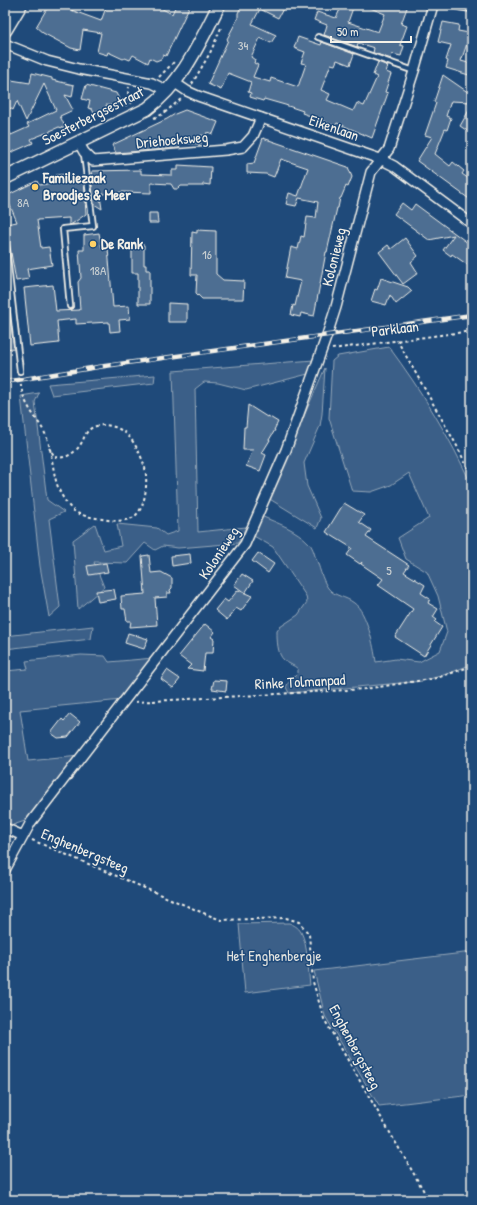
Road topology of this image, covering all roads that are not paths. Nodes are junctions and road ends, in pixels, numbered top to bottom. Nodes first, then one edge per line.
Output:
1 (20, 5) edge
2 (219, 5) edge
3 (434, 5) edge
4 (459, 5) edge
5 (472, 7) edge
6 (5, 30) edge
7 (318, 37) dead end
8 (5, 44) edge
9 (414, 71) junction
10 (172, 87) junction
11 (261, 118) junction
12 (82, 148) junction
13 (380, 159) junction
14 (5, 178) edge
15 (472, 224) edge
16 (5, 240) edge
17 (70, 306) dead end
18 (20, 371) road end
19 (5, 828) edge
20 (23, 836) junction
21 (5, 870) edge

1 - 6 main road
2 - 10 street, Soesterbergsestraat
3 - 9 street, Kolonieweg
4 - 5 street
7 - 9 lane
8 - 10 street, Eikenlaan
9 - 13 street, Kolonieweg
10 - 11 street, Eikenlaan
10 - 12 street, Soesterbergsestraat
11 - 12 street, Driehoeksweg
11 - 13 street, Eikenlaan
12 - 14 street, Soesterbergsestraat
12 - 17 lane, Soesterbergsestraat
13 - 15 street, Eikenlaan
13 - 20 street, Kolonieweg
16 - 18 lane
19 - 20 street
20 - 21 street, Kolonieweg

